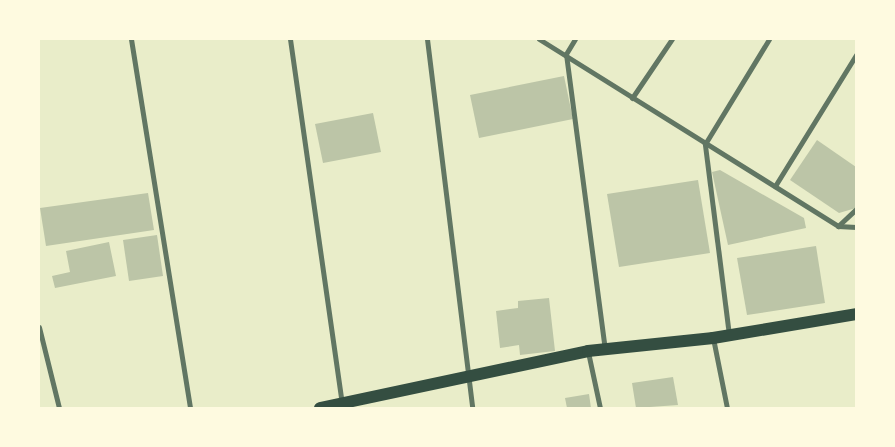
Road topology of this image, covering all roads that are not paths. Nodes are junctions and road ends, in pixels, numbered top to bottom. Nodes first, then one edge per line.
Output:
1 (131, 39) edge
2 (290, 39) edge
3 (427, 39) edge
4 (539, 39) edge
5 (576, 39) edge
6 (672, 39) edge
7 (769, 39) edge
8 (566, 54) junction
9 (856, 55) edge
10 (632, 98) junction
11 (705, 144) junction
12 (775, 186) junction
13 (856, 209) edge
14 (838, 226) junction
15 (856, 227) edge
16 (856, 314) edge
17 (39, 327) edge
18 (729, 336) junction
19 (713, 338) junction
20 (605, 349) junction
21 (588, 351) junction
22 (466, 377) junction
23 (342, 404) junction
24 (59, 408) edge
25 (190, 408) edge
26 (320, 408) edge
27 (472, 408) edge
28 (600, 408) edge
29 (727, 408) edge

1 - 25 street
2 - 23 street
3 - 22 street
4 - 8 street
5 - 8 street
6 - 10 street
7 - 11 street
8 - 10 street
8 - 20 street
9 - 12 street
10 - 11 street
11 - 12 street
11 - 18 street
12 - 14 street
13 - 14 street
14 - 15 street
16 - 18 main road
17 - 24 street
18 - 19 main road
19 - 20 main road
19 - 29 street
20 - 21 main road
21 - 22 main road
21 - 28 street
22 - 23 main road
22 - 27 street
23 - 26 main road

